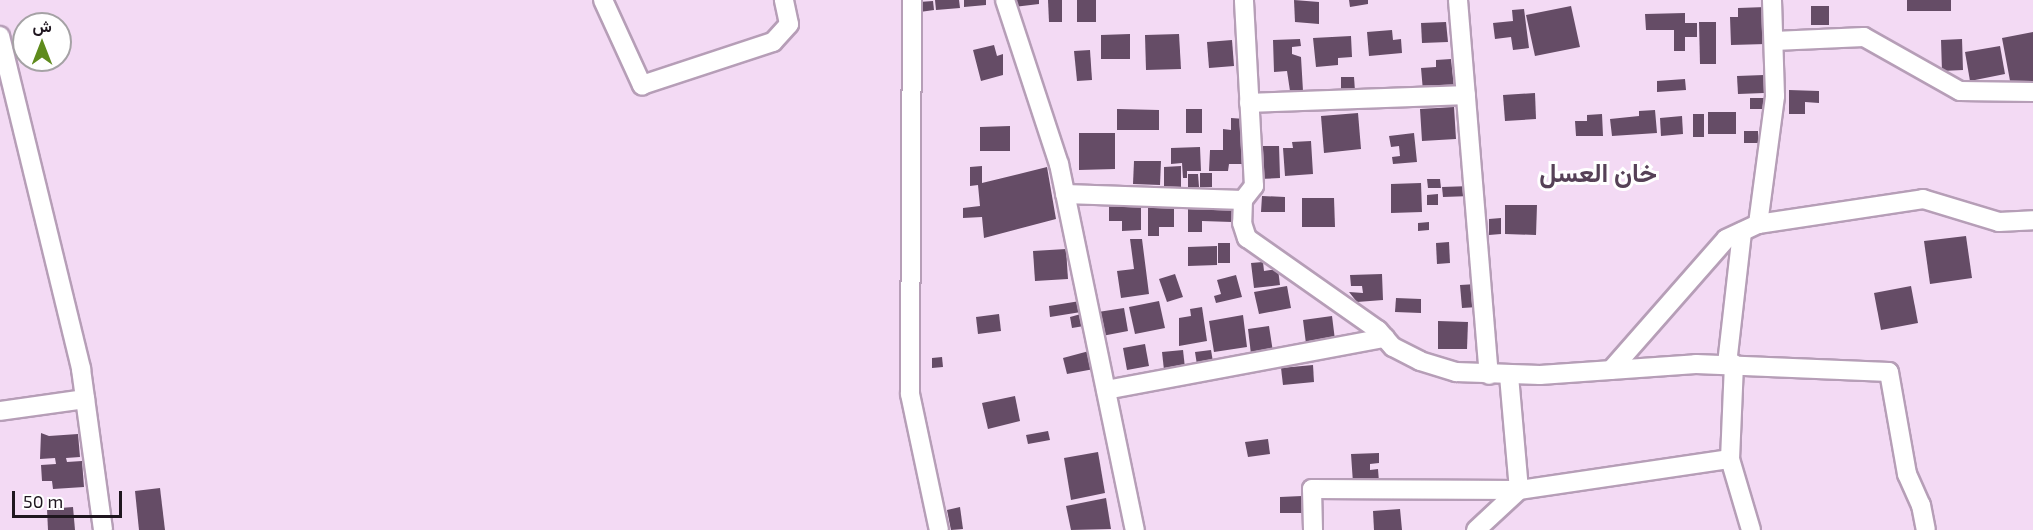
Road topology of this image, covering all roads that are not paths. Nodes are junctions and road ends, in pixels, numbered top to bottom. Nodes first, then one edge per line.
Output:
1 (603, 0) edge
2 (784, 0) edge
3 (912, 0) edge
4 (1005, 0) edge
5 (1244, 0) edge
6 (1458, 0) edge
7 (1772, 0) edge
8 (0, 36) edge
9 (1774, 41) junction
10 (2033, 92) edge
11 (1466, 95) junction
12 (1250, 103) junction
13 (1065, 194) junction
14 (1243, 200) junction
15 (2033, 220) edge
16 (1750, 228) junction
17 (1385, 338) junction
18 (1730, 364) junction
19 (1611, 369) junction
20 (1489, 375) junction
21 (1509, 375) junction
22 (1106, 390) junction
23 (85, 399) junction
24 (0, 411) edge
25 (1730, 459) junction
26 (1519, 490) junction
27 (103, 530) edge
28 (939, 530) edge
29 (1135, 530) edge
30 (1313, 530) edge
31 (1476, 530) edge
32 (1751, 530) edge
33 (1926, 530) edge

1 - 2 street
3 - 28 street
4 - 13 street
5 - 12 street
6 - 11 street
7 - 9 street
8 - 23 street
9 - 10 street
9 - 16 street
11 - 12 street
11 - 20 street
12 - 14 street
13 - 14 street
13 - 22 street
14 - 17 street
15 - 16 street
16 - 18 street
16 - 19 street
17 - 20 street
17 - 22 street
18 - 19 street
18 - 25 street
18 - 33 street
19 - 21 street
20 - 21 street
21 - 26 street
22 - 29 street
23 - 24 street
23 - 27 street
25 - 26 street
25 - 32 street
26 - 30 street
26 - 31 street

